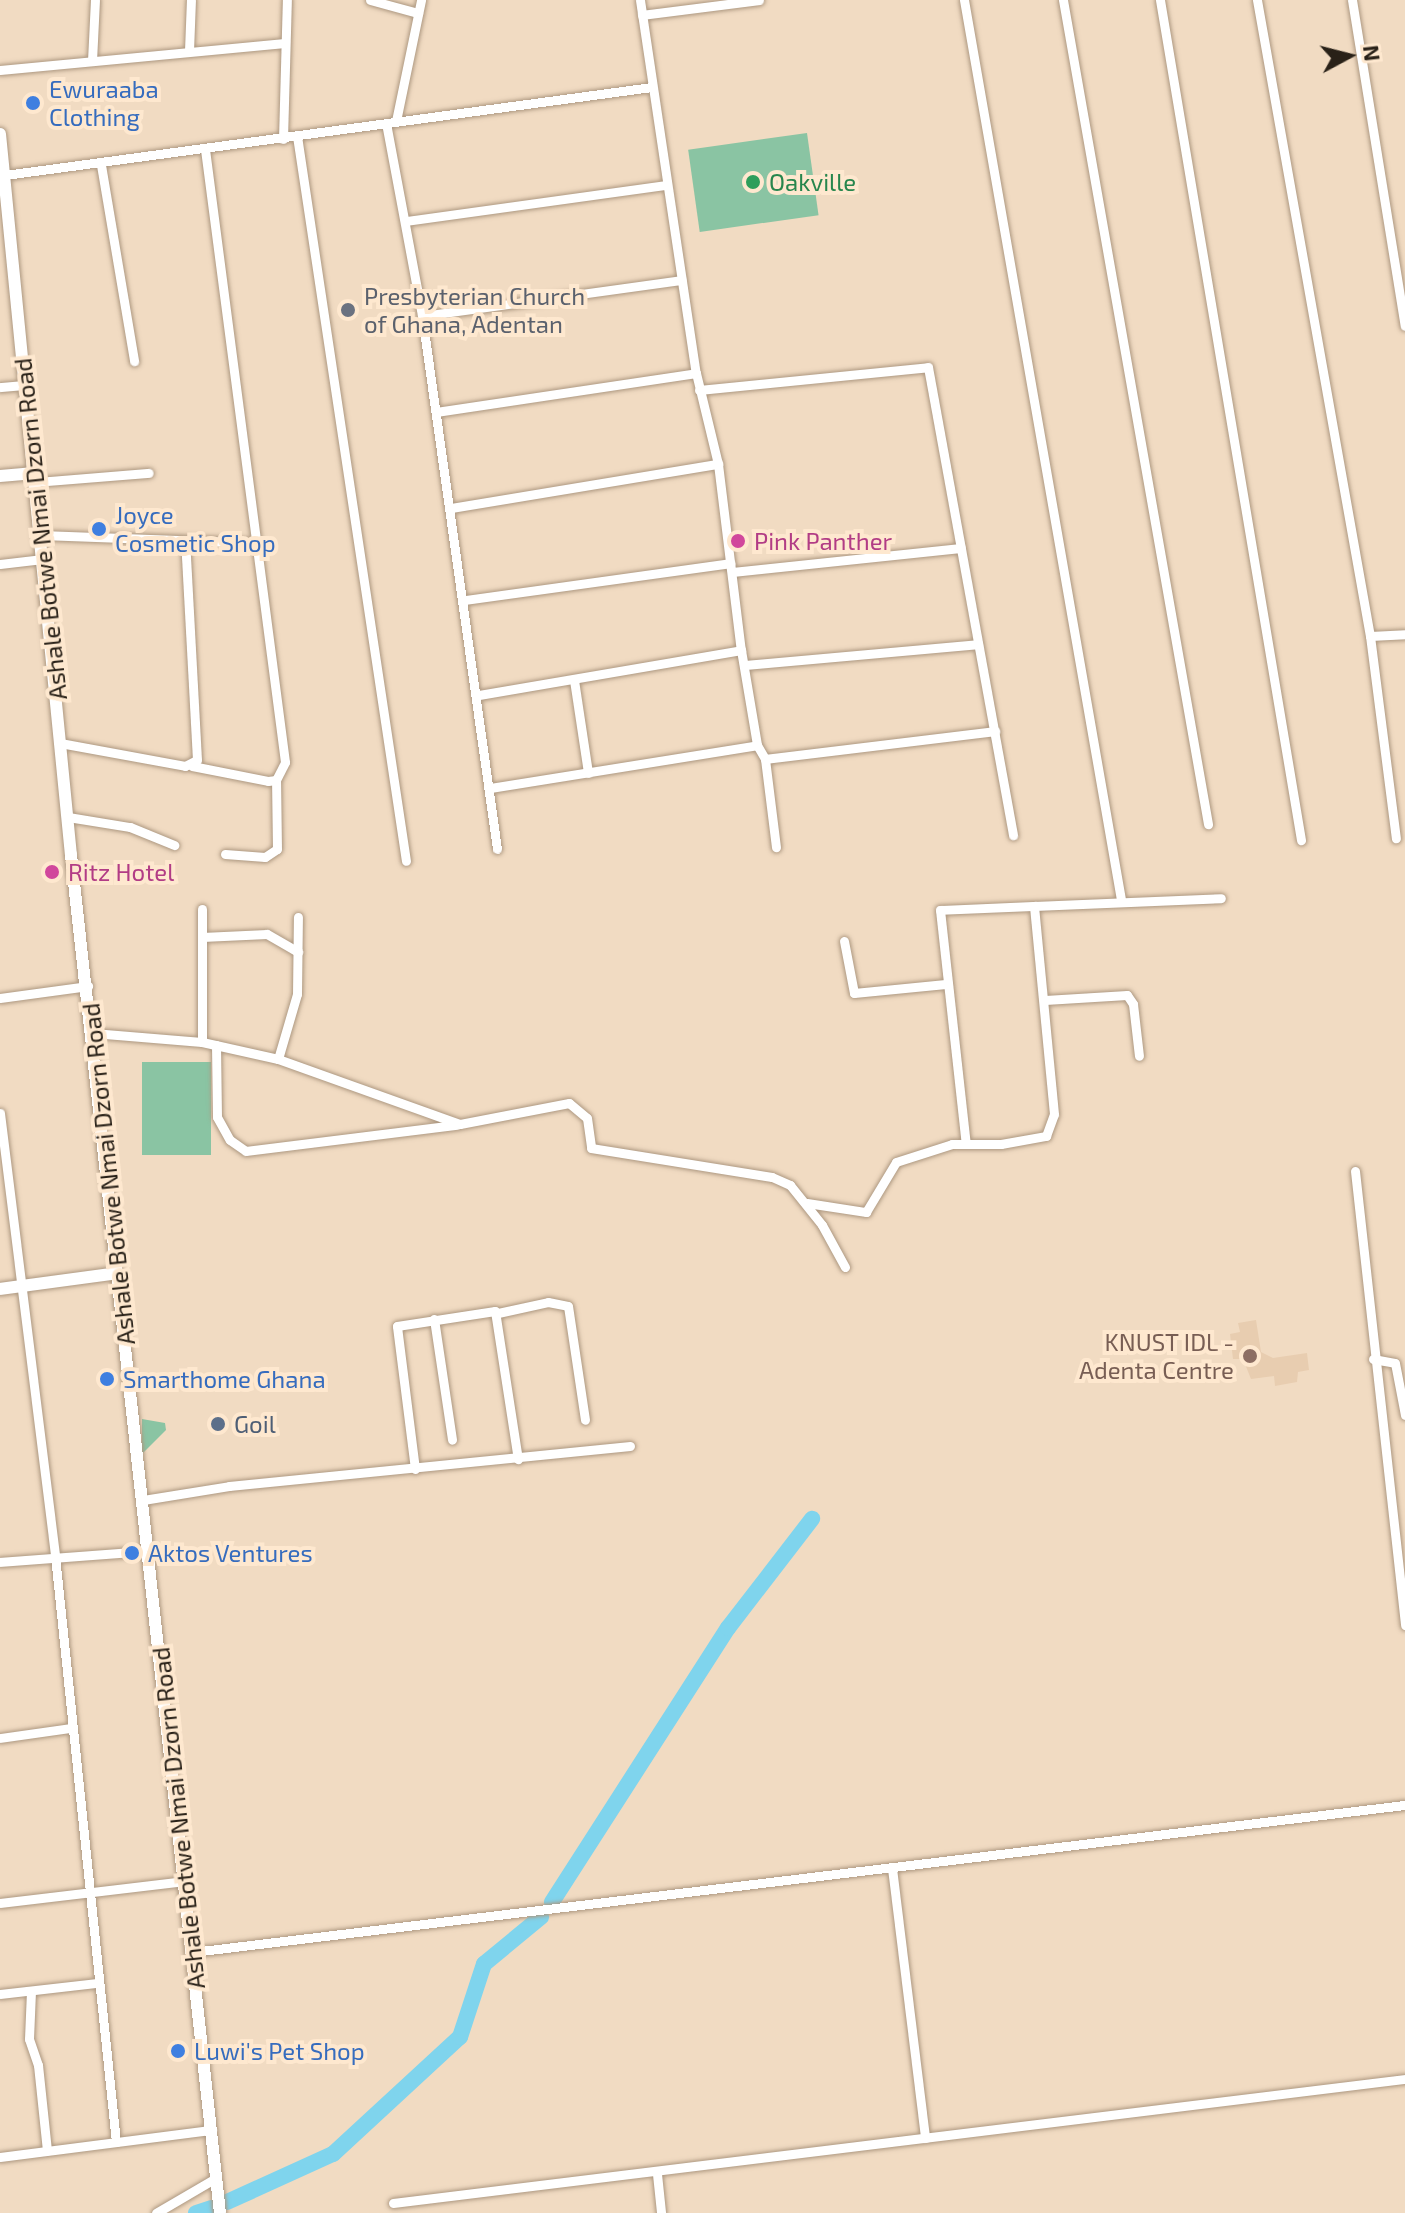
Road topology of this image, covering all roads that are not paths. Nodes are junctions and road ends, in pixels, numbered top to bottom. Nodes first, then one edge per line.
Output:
1 (95, 0) edge
2 (191, 0) edge
3 (287, 0) edge
4 (370, 0) edge
5 (421, 0) edge
6 (640, 0) edge
7 (759, 0) edge
8 (964, 0) edge
9 (1063, 0) edge
10 (1160, 0) edge
11 (1257, 0) edge
12 (1352, 0) edge
13 (418, 13) junction
14 (642, 15) junction
15 (285, 43) junction
16 (189, 51) junction
17 (92, 61) junction
18 (0, 70) edge
19 (652, 87) junction
20 (391, 122) junction
21 (0, 134) edge
22 (297, 136) junction
23 (283, 139) junction
24 (0, 142) edge
25 (205, 149) junction
26 (101, 165) junction
27 (5, 175) junction
28 (666, 185) junction
29 (406, 221) junction
30 (4, 222) edge
31 (682, 280) junction
32 (422, 316) junction
33 (1405, 326) edge
34 (134, 361) dead end
35 (696, 373) junction
36 (25, 385) junction
37 (0, 387) edge
38 (699, 390) junction
39 (436, 412) junction
40 (718, 464) junction
41 (149, 473) dead end
42 (0, 476) edge
43 (36, 478) junction
44 (451, 508) junction
45 (41, 535) junction
46 (185, 541) junction
47 (259, 543) junction
48 (961, 548) junction
49 (43, 559) junction
50 (0, 564) edge
51 (731, 568) junction
52 (465, 600) junction
53 (1405, 634) edge
54 (1370, 636) junction
55 (978, 644) junction
56 (741, 650) junction
57 (744, 665) junction
58 (574, 680) junction
59 (479, 695) junction
60 (995, 731) junction
61 (60, 743) junction
62 (757, 745) junction
63 (765, 759) junction
64 (192, 766) junction
65 (588, 773) junction
66 (276, 780) junction
67 (490, 788) junction
68 (68, 817) junction
69 (1208, 824) dead end
70 (1013, 835) dead end
71 (1396, 838) dead end
72 (1301, 840) dead end
73 (174, 845) dead end
74 (776, 847) dead end
75 (497, 849) dead end
76 (225, 854) dead end
77 (406, 861) dead end
78 (1221, 898) dead end
79 (1121, 900) junction
80 (1034, 906) junction
81 (202, 909) dead end
82 (298, 917) dead end
83 (202, 937) junction
84 (844, 941) dead end
85 (298, 952) junction
86 (946, 984) junction
87 (88, 986) junction
88 (0, 998) edge
89 (1045, 1000) junction
90 (93, 1033) junction
91 (202, 1042) junction
92 (216, 1045) junction
93 (1139, 1056) dead end
94 (278, 1059) junction
95 (0, 1113) edge
96 (460, 1124) junction
97 (966, 1144) junction
98 (1355, 1171) dead end
99 (807, 1203) junction
100 (845, 1267) dead end
101 (118, 1273) junction
102 (23, 1286) junction
103 (0, 1289) edge
104 (498, 1313) junction
105 (434, 1319) junction
106 (1373, 1359) junction
107 (1405, 1415) edge
108 (585, 1420) dead end
109 (452, 1440) dead end
110 (630, 1446) dead end
111 (518, 1459) junction
112 (415, 1469) junction
113 (143, 1500) junction
114 (148, 1551) junction
115 (55, 1556) junction
116 (0, 1562) edge
117 (1405, 1625) edge
118 (70, 1728) junction
119 (0, 1738) edge
120 (1405, 1805) edge
121 (892, 1868) junction
122 (185, 1881) junction
123 (0, 1890) edge
124 (88, 1891) junction
125 (1, 1903) edge
126 (193, 1952) junction
127 (97, 1983) junction
128 (31, 1991) junction
129 (0, 1994) edge
130 (1405, 2079) edge
131 (212, 2130) junction
132 (925, 2138) junction
133 (116, 2142) junction
134 (47, 2151) junction
135 (0, 2157) edge
136 (657, 2174) junction
137 (216, 2178) junction
138 (393, 2203) dead end
139 (156, 2213) edge
140 (220, 2213) edge
141 (661, 2213) edge

1 - 17 street
2 - 16 street
3 - 15 street
4 - 13 street
5 - 13 street
6 - 14 street
7 - 14 street
8 - 79 street
9 - 69 street
10 - 72 street
11 - 54 street
12 - 33 street
13 - 20 street
14 - 19 street
15 - 16 street
15 - 23 street
16 - 17 street
17 - 18 street
19 - 20 street
19 - 28 street
20 - 22 street
20 - 29 street
21 - 24 main road, Ashale Botwe Nmai Dzorn Road
22 - 23 street
22 - 77 street
23 - 25 street
24 - 27 main road, Ashale Botwe Nmai Dzorn Road
25 - 26 street
25 - 47 street
26 - 27 street
26 - 34 street
27 - 30 main road, Ashale Botwe Nmai Dzorn Road
28 - 29 street
28 - 31 street
29 - 32 street
30 - 36 main road, Ashale Botwe Nmai Dzorn Road
31 - 32 street
31 - 35 street
32 - 39 street
35 - 38 street
35 - 39 street
36 - 37 street
36 - 43 main road, Ashale Botwe Nmai Dzorn Road
38 - 40 street
38 - 48 street
39 - 44 street
40 - 44 street
40 - 51 street
41 - 43 street
42 - 43 main road
43 - 45 main road, Ashale Botwe Nmai Dzorn Road
44 - 52 street
45 - 46 street
45 - 49 main road, Ashale Botwe Nmai Dzorn Road
46 - 47 street
46 - 64 street
47 - 66 street
48 - 51 street
48 - 55 street
49 - 50 street
49 - 61 main road, Ashale Botwe Nmai Dzorn Road
51 - 52 street
51 - 56 street
52 - 59 street
53 - 54 street
54 - 71 street
55 - 57 street
55 - 60 street
56 - 57 street
56 - 58 street
57 - 62 street
58 - 59 street
58 - 65 street
59 - 67 street
60 - 63 street
60 - 70 street
61 - 64 street
61 - 68 main road, Ashale Botwe Nmai Dzorn Road
62 - 63 street
62 - 65 street
63 - 74 street
64 - 66 street
65 - 67 street
66 - 76 street
67 - 75 street
68 - 73 street
68 - 87 main road, Ashale Botwe Nmai Dzorn Road
78 - 79 street
79 - 80 street
80 - 86 street
80 - 89 street
81 - 83 street
82 - 85 street
83 - 85 street
83 - 91 street
84 - 86 street
85 - 94 street
86 - 97 street
87 - 88 street
87 - 90 main road, Ashale Botwe Nmai Dzorn Road
89 - 93 street
89 - 97 street
90 - 91 street
90 - 101 main road, Ashale Botwe Nmai Dzorn Road
91 - 92 street
92 - 94 street
92 - 96 street
94 - 96 street
95 - 102 street
96 - 99 street
97 - 99 street
98 - 106 street
99 - 100 street
101 - 102 main road
101 - 113 main road, Ashale Botwe Nmai Dzorn Road
102 - 103 main road
102 - 115 street
104 - 105 street
104 - 108 street
104 - 111 street
105 - 109 street
105 - 112 street
106 - 107 street
106 - 117 street
110 - 111 street
111 - 112 street
112 - 113 street
113 - 114 main road, Ashale Botwe Nmai Dzorn Road
114 - 115 street
114 - 122 main road, Ashale Botwe Nmai Dzorn Road
115 - 116 street
115 - 118 street
118 - 119 street
118 - 124 street
120 - 121 street
121 - 126 street
121 - 132 street
122 - 124 street
122 - 126 main road, Ashale Botwe Nmai Dzorn Road
123 - 125 street
124 - 125 street
124 - 127 street
126 - 131 main road, Ashale Botwe Nmai Dzorn Road
127 - 128 street
127 - 133 street
128 - 129 street
128 - 134 street
130 - 132 street
131 - 133 street
131 - 137 main road, Ashale Botwe Nmai Dzorn Road
132 - 136 street
133 - 134 street
134 - 135 street
136 - 138 street
136 - 141 street
137 - 139 street
137 - 140 main road, Ashale Botwe Nmai Dzorn Road

